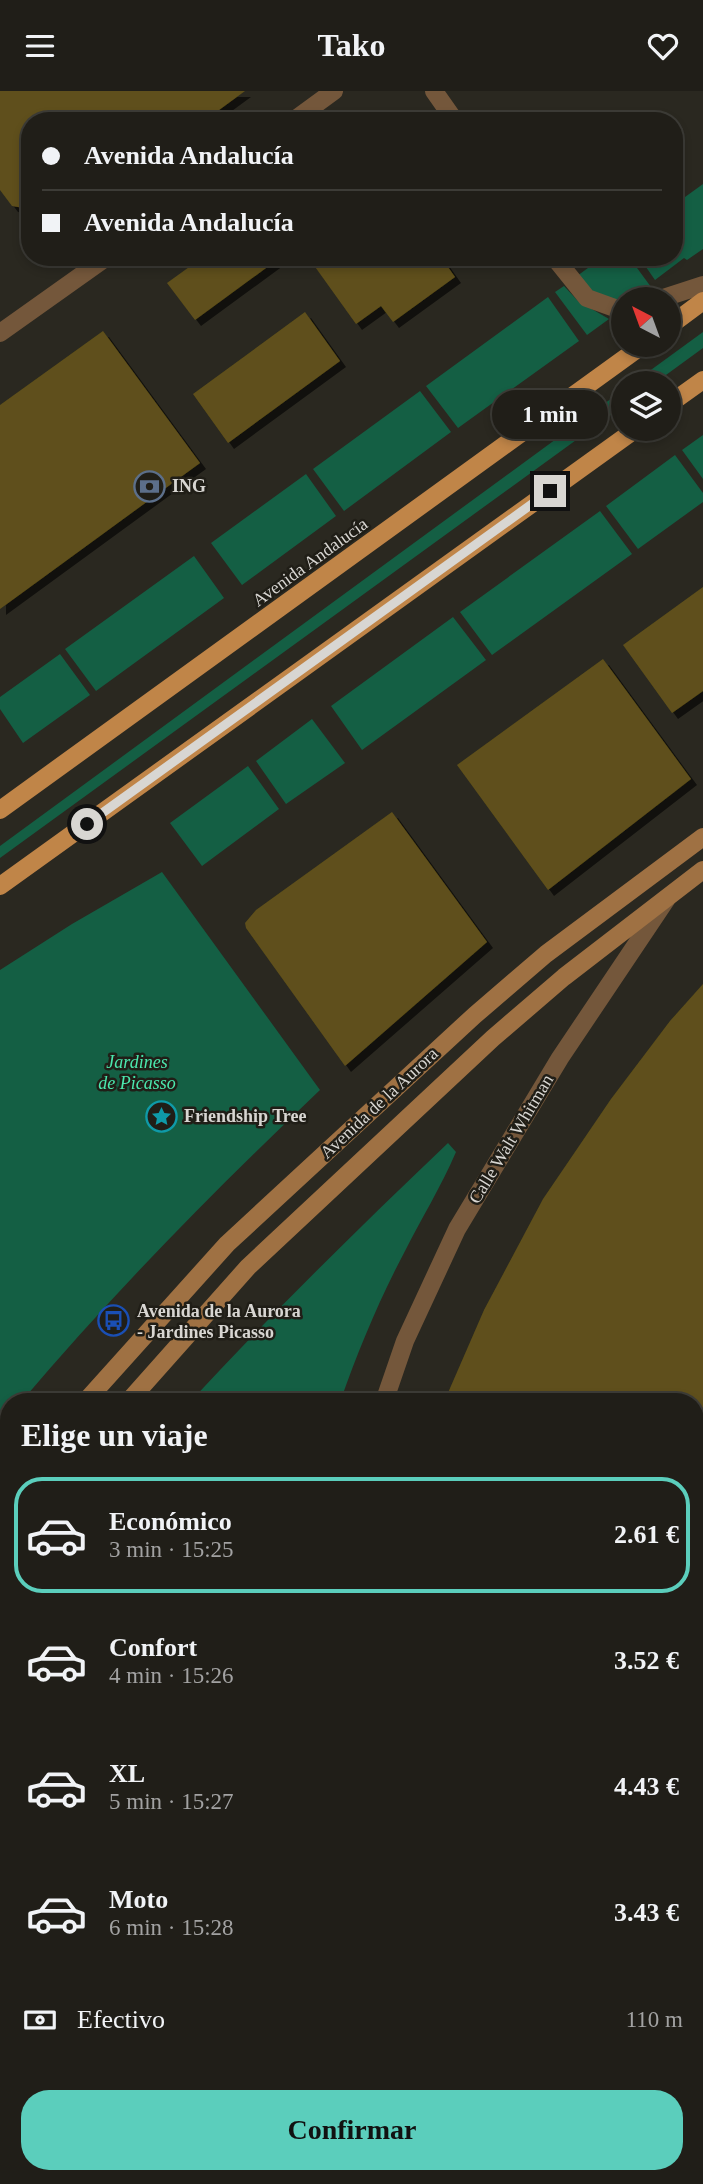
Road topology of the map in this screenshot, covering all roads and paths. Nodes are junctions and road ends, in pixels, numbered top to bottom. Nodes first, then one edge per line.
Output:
1 (334, 91) edge
2 (434, 91) edge
3 (305, 112) edge
4 (449, 112) edge
5 (94, 266) edge
6 (561, 266) edge
7 (703, 285) edge
8 (681, 292) edge
9 (703, 301) edge
10 (611, 307) edge
11 (681, 317) edge
12 (0, 333) edge
13 (627, 357) edge
14 (703, 380) edge
15 (681, 396) edge
16 (619, 441) edge
17 (0, 810) edge
18 (703, 837) edge
19 (703, 870) edge
20 (0, 886) edge
21 (670, 894) junction
22 (93, 1393) edge
23 (136, 1393) edge
24 (387, 1393) edge

1 - 3 street
2 - 4 street
5 - 12 street
6 - 10 street
7 - 8 street
9 - 11 main road
13 - 17 main road, Avenida Andalucía
14 - 15 main road
16 - 20 main road
18 - 22 main road, Avenida de la Aurora
19 - 21 main road, Avenida de la Aurora
21 - 23 main road, Avenida de la Aurora
21 - 24 street, Calle Walt Whitman

